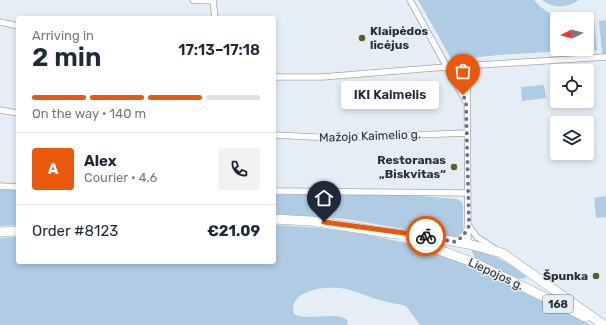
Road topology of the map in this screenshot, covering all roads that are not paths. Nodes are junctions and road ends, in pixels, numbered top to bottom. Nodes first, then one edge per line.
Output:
1 (193, 0) edge
2 (410, 0) edge
3 (213, 1) edge
4 (215, 16) edge
5 (0, 22) edge
6 (16, 26) edge
7 (606, 57) edge
8 (467, 66) junction
9 (446, 67) junction
10 (276, 77) edge
11 (466, 102) junction
12 (0, 110) edge
13 (16, 113) edge
14 (467, 133) junction
15 (276, 135) edge
16 (0, 186) edge
17 (16, 186) edge
18 (276, 191) edge
19 (468, 193) junction
20 (276, 219) edge
21 (469, 226) junction
22 (16, 231) edge
23 (0, 232) edge
24 (388, 232) junction
25 (440, 239) junction
26 (455, 242) junction
27 (468, 244) junction
28 (437, 249) junction
29 (502, 253) junction
30 (475, 263) junction
31 (533, 275) junction
32 (515, 282) junction
33 (600, 325) edge
34 (604, 325) edge

1 - 3 street
2 - 9 street
3 - 4 street
5 - 6 street
7 - 8 street
8 - 9 street
8 - 11 street
9 - 10 street
9 - 11 street
11 - 14 street
12 - 13 street
14 - 15 street, Mažojo Kaimelio g.
14 - 19 street
16 - 17 street
18 - 19 street
19 - 21 street
20 - 24 main road, Liepojos g. / 168
21 - 26 street
21 - 27 street
21 - 29 street
22 - 23 main road
24 - 25 main road, Liepojos g. / 168
24 - 28 main road, Liepojos g. / 168
25 - 26 main road, Liepojos g. / 168
25 - 28 main road
26 - 27 main road, Liepojos g. / 168
27 - 29 main road, Liepojos g. / 168
27 - 30 main road
28 - 30 main road, Liepojos g. / 168
29 - 31 main road, Liepojos g. / 168
30 - 32 main road, Liepojos g. / 168
31 - 32 main road
31 - 34 main road, Liepojos g. / 168
32 - 33 main road, Liepojos g. / 168

